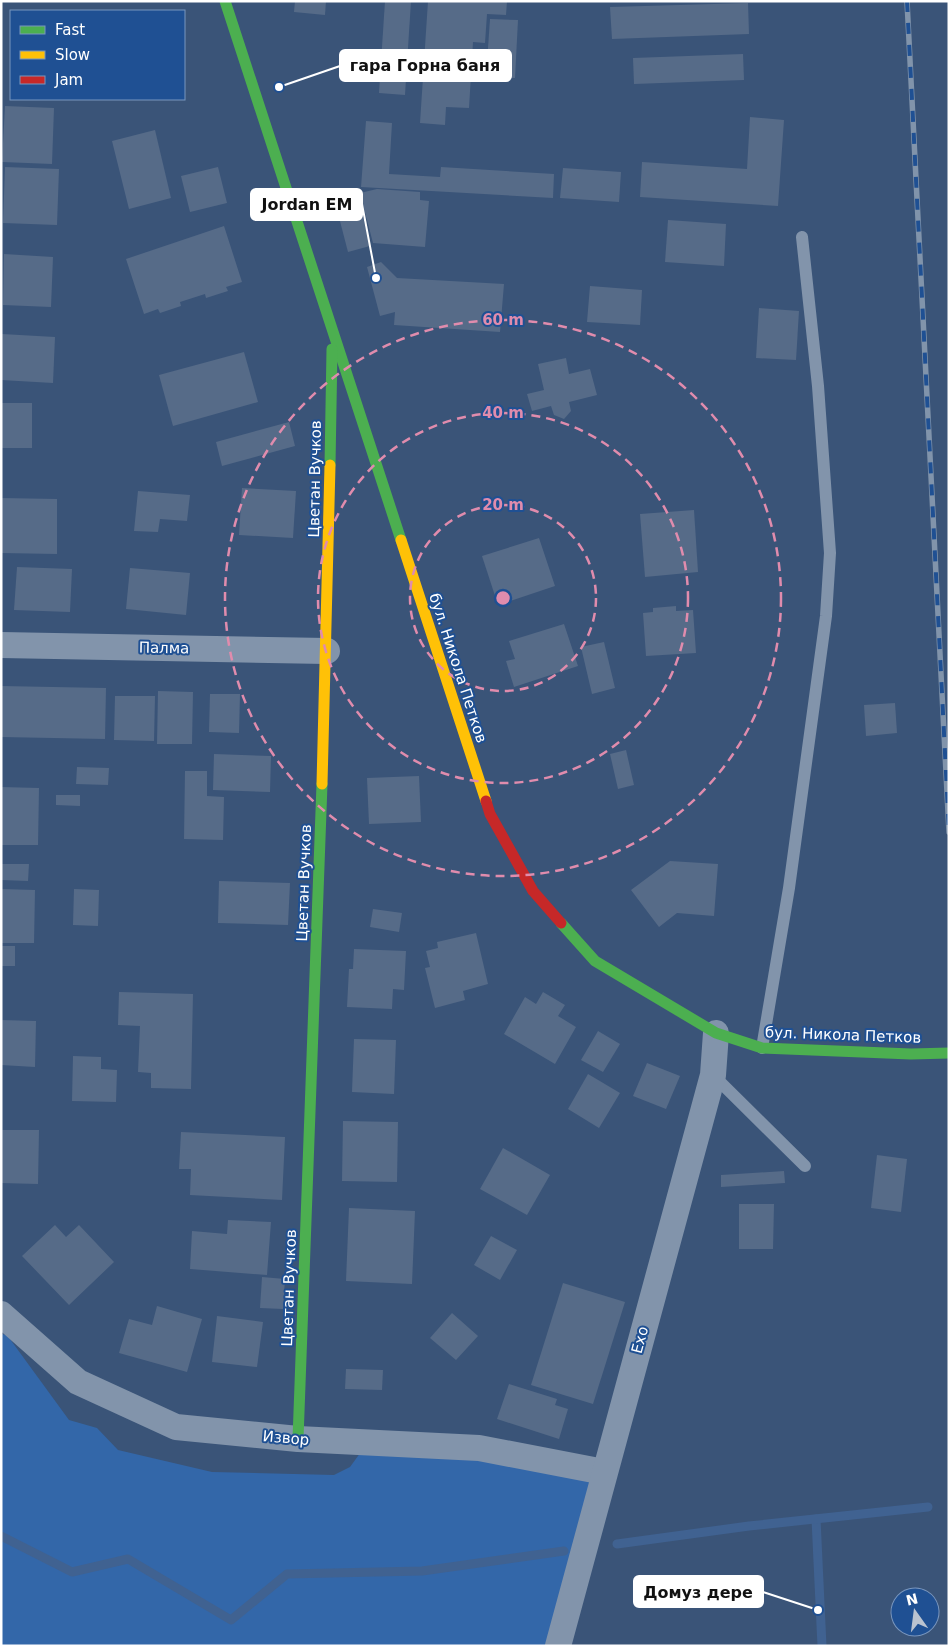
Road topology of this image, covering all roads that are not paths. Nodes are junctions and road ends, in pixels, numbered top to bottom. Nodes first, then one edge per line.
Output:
1 (224, 1) edge
2 (802, 237) dead end
3 (332, 328) junction
4 (1, 644) edge
5 (327, 651) junction
6 (716, 1033) junction
7 (762, 1048) junction
8 (949, 1052) edge
9 (713, 1075) junction
10 (805, 1166) dead end
11 (1, 1314) edge
12 (298, 1440) junction
13 (604, 1472) junction
14 (558, 1646) edge

1 - 3 street, бул. Никола Петков
2 - 7 lane
3 - 5 street, Цветан Вучков
3 - 6 street, бул. Никола Петков
4 - 5 street, Палма
5 - 12 street, Цветан Вучков
6 - 7 street, бул. Никола Петков
6 - 9 street, Ехо
7 - 8 street, бул. Никола Петков
9 - 10 lane
9 - 13 street, Ехо
11 - 12 street, Извор
12 - 13 street, Извор
13 - 14 street, Ехо

